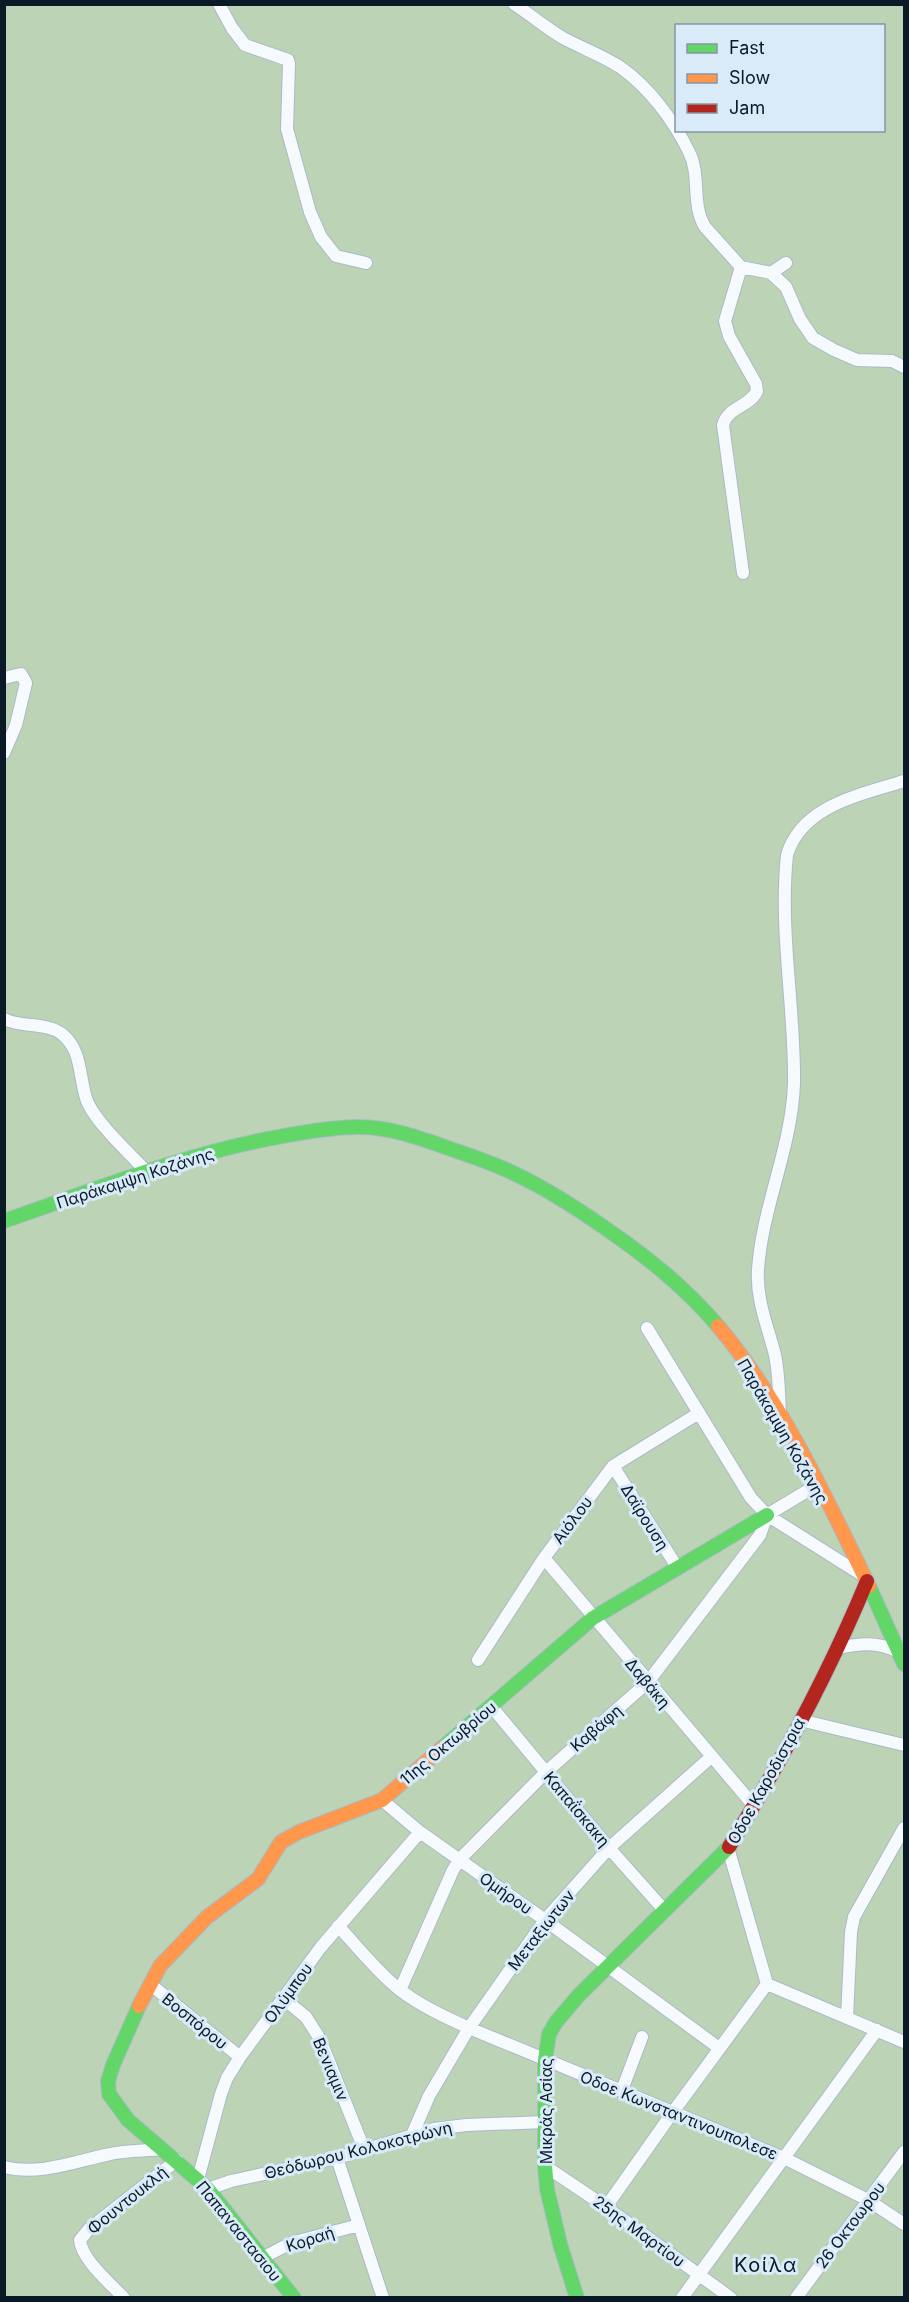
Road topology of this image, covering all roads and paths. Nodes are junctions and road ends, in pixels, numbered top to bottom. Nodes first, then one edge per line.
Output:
1 (219, 4) edge
2 (514, 4) edge
3 (675, 128) edge
4 (678, 132) edge
5 (366, 263) dead end
6 (786, 263) dead end
7 (741, 267) junction
8 (771, 273) junction
9 (904, 367) edge
10 (743, 573) dead end
11 (4, 678) edge
12 (4, 753) edge
13 (904, 781) edge
14 (4, 1019) edge
15 (147, 1172) junction
16 (4, 1221) edge
17 (647, 1328) dead end
18 (699, 1413) junction
19 (780, 1418) junction
20 (613, 1466) junction
21 (817, 1485) junction
22 (767, 1515) junction
23 (544, 1558) junction
24 (677, 1567) junction
25 (865, 1579) junction
26 (594, 1618) junction
27 (839, 1648) junction
28 (897, 1651) junction
29 (478, 1660) dead end
30 (904, 1664) edge
31 (648, 1682) junction
32 (491, 1706) junction
33 (801, 1720) junction
34 (904, 1745) edge
35 (711, 1757) junction
36 (546, 1772) junction
37 (382, 1800) junction
38 (754, 1806) junction
39 (904, 1828) edge
40 (420, 1832) junction
41 (609, 1848) junction
42 (728, 1848) junction
43 (459, 1860) junction
44 (665, 1911) junction
45 (545, 1920) junction
46 (339, 1926) junction
47 (609, 1966) junction
48 (150, 1984) junction
49 (767, 1984) junction
50 (400, 1990) junction
51 (284, 1999) junction
52 (847, 2018) junction
53 (469, 2028) junction
54 (877, 2030) junction
55 (642, 2037) dead end
56 (904, 2042) edge
57 (719, 2048) junction
58 (240, 2057) junction
59 (544, 2060) junction
60 (622, 2090) junction
61 (673, 2112) junction
62 (128, 2120) joint
63 (546, 2122) junction
64 (412, 2135) junction
65 (162, 2149) junction
66 (364, 2150) junction
67 (904, 2152) edge
68 (337, 2158) junction
69 (784, 2158) junction
70 (177, 2160) junction
71 (545, 2166) junction
72 (4, 2168) edge
73 (198, 2179) junction
74 (208, 2189) junction
75 (868, 2200) junction
76 (606, 2207) junction
77 (359, 2224) junction
78 (904, 2224) edge
79 (262, 2259) junction
80 (699, 2275) junction
81 (124, 2298) edge
82 (294, 2298) edge
83 (383, 2298) edge
84 (577, 2298) edge
85 (682, 2298) edge
86 (731, 2298) edge
87 (796, 2298) edge

1 - 5 street
2 - 3 street
4 - 7 street
6 - 8 street
7 - 8 street
7 - 10 street
8 - 9 street
11 - 12 street
13 - 19 street
14 - 15 street
15 - 16 street, Παράκαμψη Κοζάνης
15 - 19 street, Παράκαμψη Κοζάνης
17 - 18 street
18 - 20 street, Αιόλου
18 - 22 street
19 - 21 street, Παράκαμψη Κοζάνης
20 - 23 street, Αιόλου
20 - 24 street, Δαϊρουση
21 - 22 street
21 - 25 street, Παράκαμψη Κοζάνης
22 - 24 street, 11ης Οκτωβρίου
22 - 25 street
22 - 31 street, Καβάφη
23 - 26 street, Δαβάκη
23 - 29 street, Αιόλου
24 - 26 street, 11ης Οκτωβρίου
25 - 27 street, Oδοε Καροδιστρια
25 - 28 street, Παράκαμψη Κοζάνης
26 - 31 street, Δαβάκη
26 - 32 street, 11ης Οκτωβρίου
27 - 28 street
27 - 33 street, Oδοε Καροδιστρια
28 - 30 street, Παράκαμψη Κοζάνης
31 - 35 street, Δαβάκη
31 - 36 street, Καβάφη
32 - 36 street, Καπαΐσκακη
32 - 37 street, 11ης Οκτωβρίου
33 - 34 street
33 - 38 street, Oδοε Καροδιστρια
35 - 38 street, Δαβάκη
35 - 41 street, Μεταξιωτων
36 - 41 street, Καπαΐσκακη
36 - 43 street, Καβάφη
37 - 40 street, Ομήρου
37 - 48 street, 11ης Οκτωβρίου
38 - 42 street, Oδοε Καροδιστρια
39 - 52 street
40 - 43 street, Ομήρου
40 - 46 street, Ολύμπου
41 - 44 street, Καπαΐσκακη
41 - 45 street, Μεταξιωτων
42 - 44 street, Μικράς Ασίας
42 - 49 street, Oδοε Καροδιστρια
43 - 45 street, Ομήρου
43 - 50 street, Καβάφη
44 - 47 street, Μικράς Ασίας
45 - 47 street, Ομήρου
45 - 53 street, Μεταξιωτων
46 - 50 street, Oδοε Κωνσταντινουπολεσε
46 - 51 street, Ολύμπου
47 - 57 street, Ομήρου
47 - 59 street, Μικράς Ασίας
48 - 58 street, Βοσπόρου
48 - 62 street, 11ης Οκτωβρίου
49 - 52 street
49 - 57 street
50 - 53 street, Oδοε Κωνσταντινουπολεσε
51 - 58 street, Ολύμπου
51 - 66 street, Βενιαμιν
52 - 54 street
53 - 59 street, Oδοε Κωνσταντινουπολεσε
53 - 64 street, Μεταξιωτων
54 - 56 street
54 - 69 street
55 - 60 street
57 - 61 street
58 - 73 street, Ολύμπου
59 - 60 street, Oδοε Κωνσταντινουπολεσε
59 - 63 street, Μικράς Ασίας
60 - 61 street, Oδοε Κωνσταντινουπολεσε
61 - 69 street, Oδοε Κωνσταντινουπολεσε
61 - 76 street
62 - 65 street, Παπαναστασιου
63 - 64 street, Θεόδωρου Κολοκοτρώνη
63 - 71 street, Μικράς Ασίας
64 - 66 street, Θεόδωρου Κολοκοτρώνη
65 - 70 street, Παπαναστασιου
65 - 72 street
66 - 68 street, Θεόδωρου Κολοκοτρώνη
67 - 75 street, 26 Οκτοωρου
68 - 74 street, Θεόδωρου Κολοκοτρώνη
68 - 77 street
69 - 75 street, Oδοε Κωνσταντινουπολεσε
69 - 80 street
70 - 73 street, Παπαναστασιου
70 - 81 street, Φουντουκλή
71 - 76 street, 25ης Μαρτίου
71 - 84 street, Μικράς Ασίας
73 - 74 street, Παπαναστασιου
74 - 79 street, Παπαναστασιου
75 - 78 street, Oδοε Κωνσταντινουπολεσε
75 - 87 street, 26 Οκτοωρου
76 - 80 street, 25ης Μαρτίου
77 - 79 street, Κοραή
77 - 83 street
79 - 82 street, Παπαναστασιου
80 - 85 street
80 - 86 street, 25ης Μαρτίου

